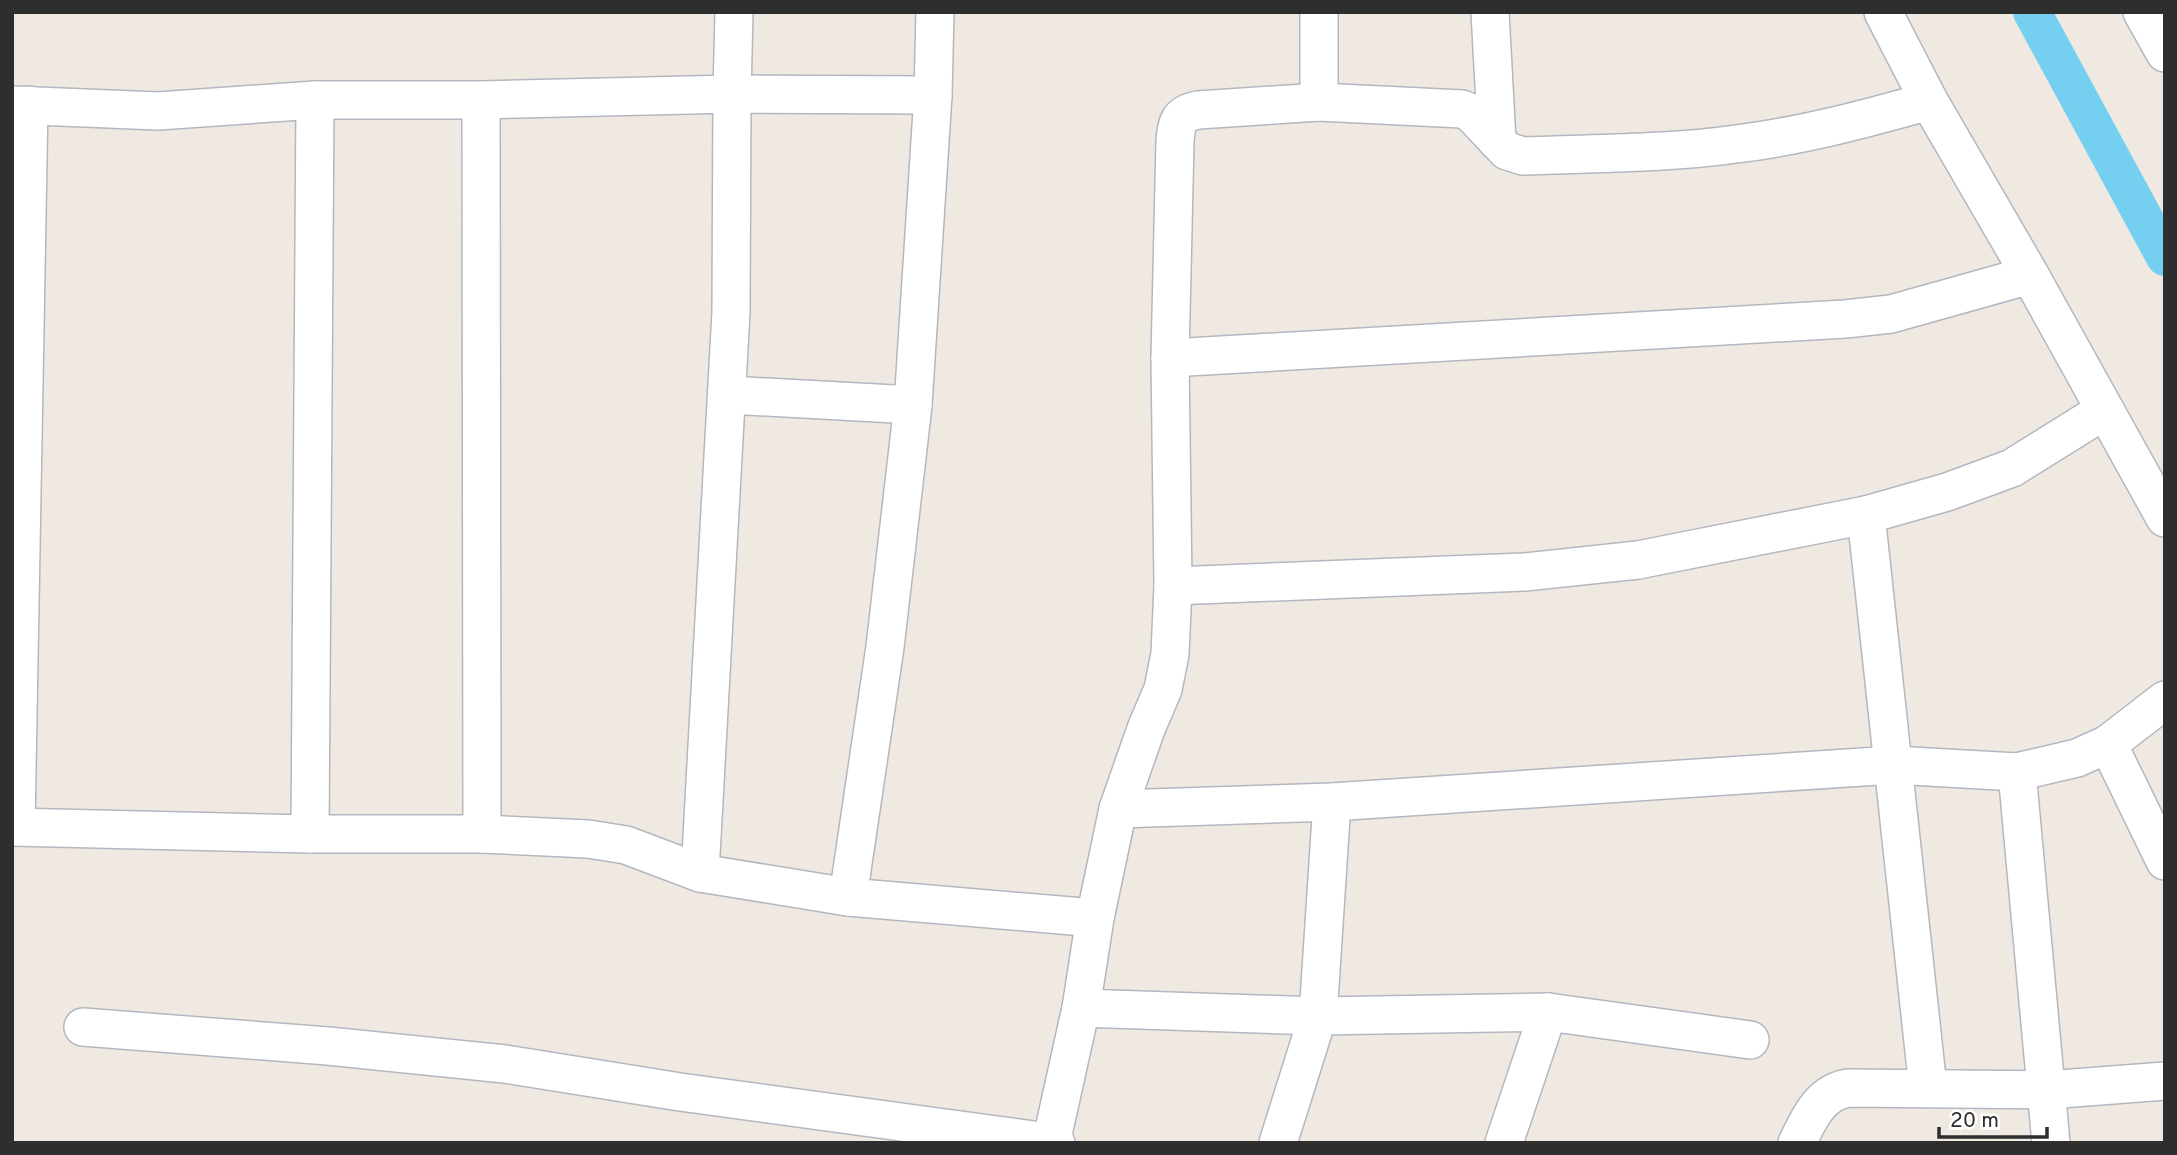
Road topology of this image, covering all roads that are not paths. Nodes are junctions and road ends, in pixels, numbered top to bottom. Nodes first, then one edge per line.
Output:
1 (734, 12) edge
2 (935, 12) edge
3 (1319, 12) edge
4 (1490, 12) edge
5 (1883, 12) edge
6 (2142, 12) edge
7 (2165, 53) edge
8 (732, 94) junction
9 (933, 95) junction
10 (315, 100) junction
11 (481, 100) junction
12 (1929, 101) junction
13 (1319, 102) junction
14 (20, 105) edge
15 (1497, 141) junction
16 (2030, 275) junction
17 (1170, 358) junction
18 (727, 395) junction
19 (913, 405) junction
20 (2105, 410) junction
21 (1866, 515) junction
22 (2165, 518) edge
23 (1173, 586) junction
24 (2165, 700) edge
25 (2108, 744) junction
26 (1893, 765) junction
27 (2017, 772) junction
28 (1332, 802) junction
29 (1118, 809) junction
30 (14, 827) edge
31 (310, 834) junction
32 (482, 834) junction
33 (2165, 861) edge
34 (700, 873) junction
35 (848, 897) junction
36 (1095, 918) junction
37 (1081, 1008) junction
38 (1548, 1012) junction
39 (1318, 1016) junction
40 (83, 1027) dead end
41 (1750, 1040) dead end
42 (2165, 1081) edge
43 (1928, 1088) junction
44 (2048, 1090) junction
45 (1053, 1142) edge
46 (1278, 1143) edge
47 (1504, 1143) edge
48 (1797, 1143) edge
49 (2051, 1143) edge

1 - 8 street
2 - 9 street
3 - 13 street
4 - 15 street
5 - 12 street
6 - 7 street
8 - 9 street
8 - 11 street
8 - 18 street
9 - 19 street
10 - 11 street
10 - 14 street
10 - 31 street
11 - 32 street
12 - 15 street
12 - 16 street
13 - 15 street
13 - 17 street
14 - 30 street
16 - 17 street
16 - 20 street
17 - 23 street
18 - 19 street
18 - 34 street
19 - 35 street
20 - 21 street
20 - 22 street
21 - 23 street
21 - 26 street
23 - 29 street
24 - 25 street
25 - 27 street
25 - 33 street
26 - 27 street
26 - 28 street
26 - 43 street
27 - 44 street
28 - 29 street
28 - 39 street
29 - 36 street
30 - 31 street
31 - 32 street
32 - 34 street
34 - 35 street
35 - 36 street
36 - 37 street
37 - 39 street
37 - 45 street
38 - 39 street
38 - 41 street
38 - 47 street
39 - 46 street
40 - 45 street
42 - 44 street
43 - 44 street
43 - 48 street
44 - 49 street

